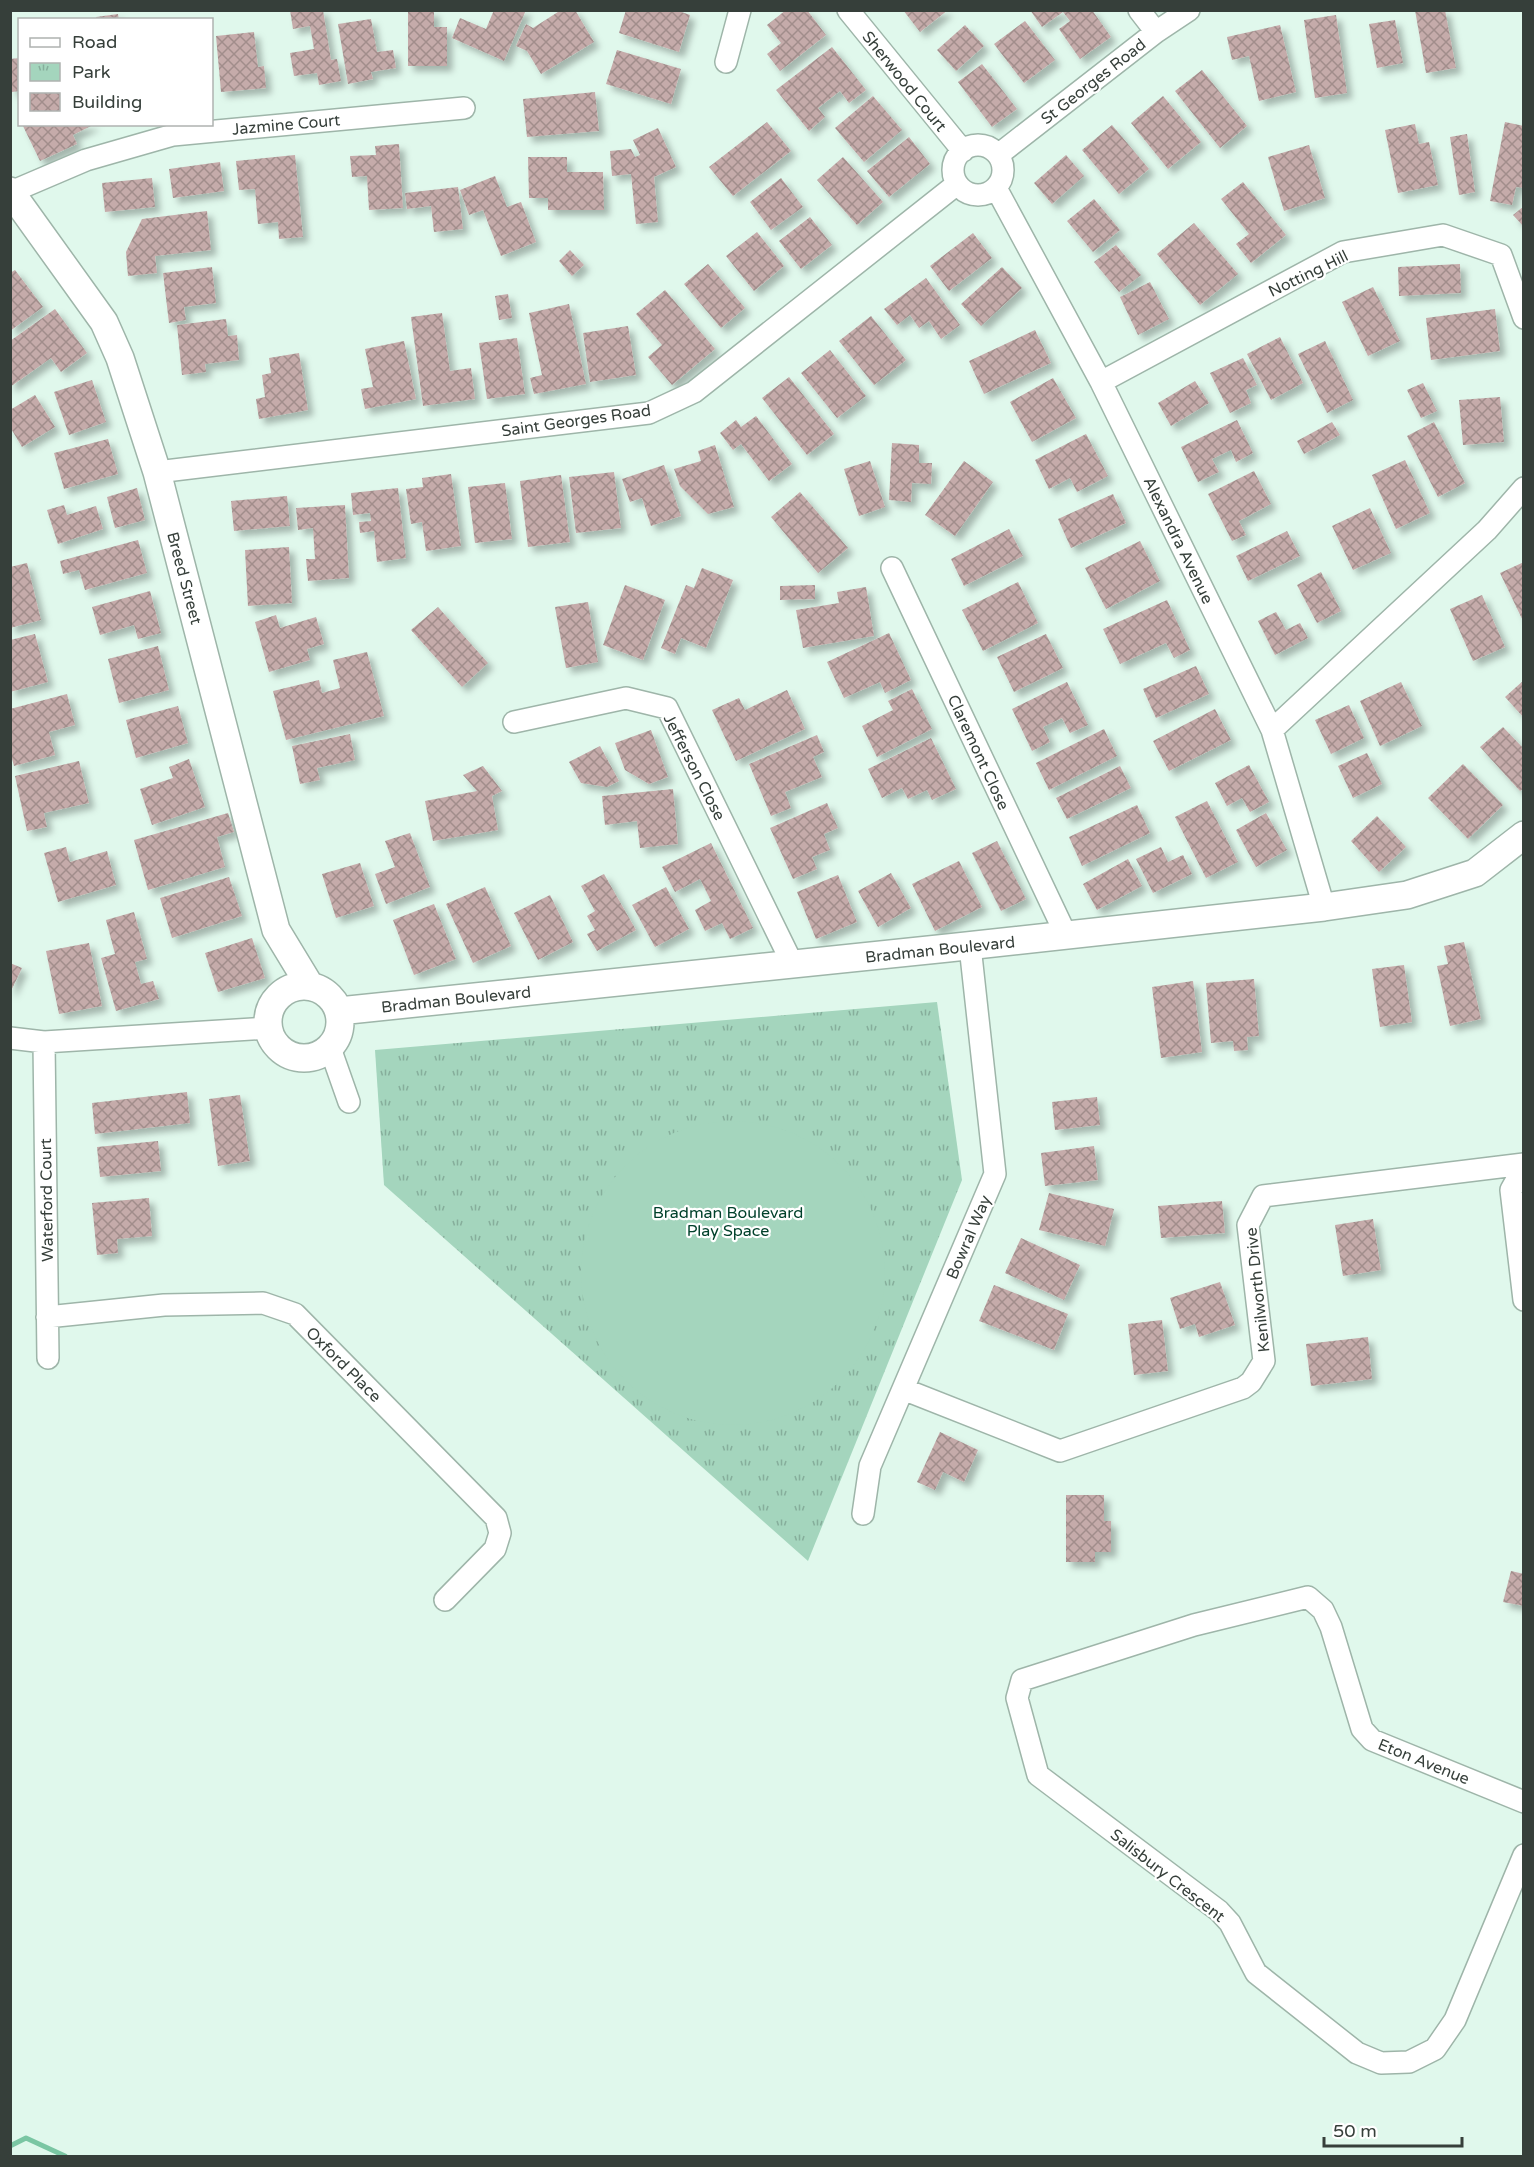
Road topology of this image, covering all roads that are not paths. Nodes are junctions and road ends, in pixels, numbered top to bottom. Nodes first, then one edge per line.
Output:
1 (740, 10) edge
2 (848, 10) edge
3 (1139, 10) edge
4 (1189, 10) edge
5 (1156, 32) junction
6 (726, 62) dead end
7 (464, 108) dead end
8 (963, 151) junction
9 (998, 155) junction
10 (957, 184) junction
11 (996, 188) junction
12 (11, 192) edge
13 (1524, 318) edge
14 (1101, 382) junction
15 (157, 472) junction
16 (1524, 488) edge
17 (892, 568) dead end
18 (514, 722) dead end
19 (1272, 730) junction
20 (1524, 835) edge
21 (1324, 907) junction
22 (276, 930) junction
23 (1066, 936) junction
24 (970, 946) junction
25 (793, 965) junction
26 (310, 986) junction
27 (278, 997) junction
28 (339, 1011) junction
29 (268, 1028) junction
30 (10, 1038) edge
31 (44, 1042) junction
32 (330, 1048) junction
33 (349, 1102) dead end
34 (1524, 1166) edge
35 (1524, 1300) edge
36 (47, 1317) junction
37 (48, 1358) dead end
38 (903, 1389) junction
39 (863, 1514) dead end
40 (1308, 1597) joint
41 (445, 1600) dead end
42 (1524, 1802) edge
43 (1524, 1855) edge

1 - 6 street
2 - 8 street, Sherwood Court
3 - 5 street
4 - 5 street, St Georges Road
5 - 9 street, St Georges Road
7 - 12 street, Jazmine Court
8 - 9 street
8 - 10 street
9 - 11 street
10 - 11 street
10 - 15 street, Saint Georges Road
11 - 14 street, Alexandra Avenue
12 - 15 street, Breed Street
13 - 14 street, Notting Hill
14 - 19 street, Alexandra Avenue
15 - 22 street, Breed Street
16 - 19 street
17 - 23 street, Claremont Close
18 - 25 street, Jefferson Close
19 - 21 street, Alexandra Avenue
20 - 21 street, Bradman Boulevard
21 - 23 street, Bradman Boulevard
22 - 26 street, Breed Street
22 - 27 street
23 - 24 street, Bradman Boulevard
24 - 25 street, Bradman Boulevard
24 - 38 street, Bowral Way
25 - 28 street, Bradman Boulevard
26 - 27 street
26 - 28 street
27 - 29 street
28 - 32 street
29 - 31 street
29 - 32 street
30 - 31 street
31 - 36 street, Waterford Court
32 - 33 street
34 - 35 street
34 - 38 street, Kenilworth Drive
36 - 37 street, Waterford Court
36 - 41 street, Oxford Place
38 - 39 street, Bowral Way
40 - 42 street, Eton Avenue
40 - 43 street, Salisbury Crescent

